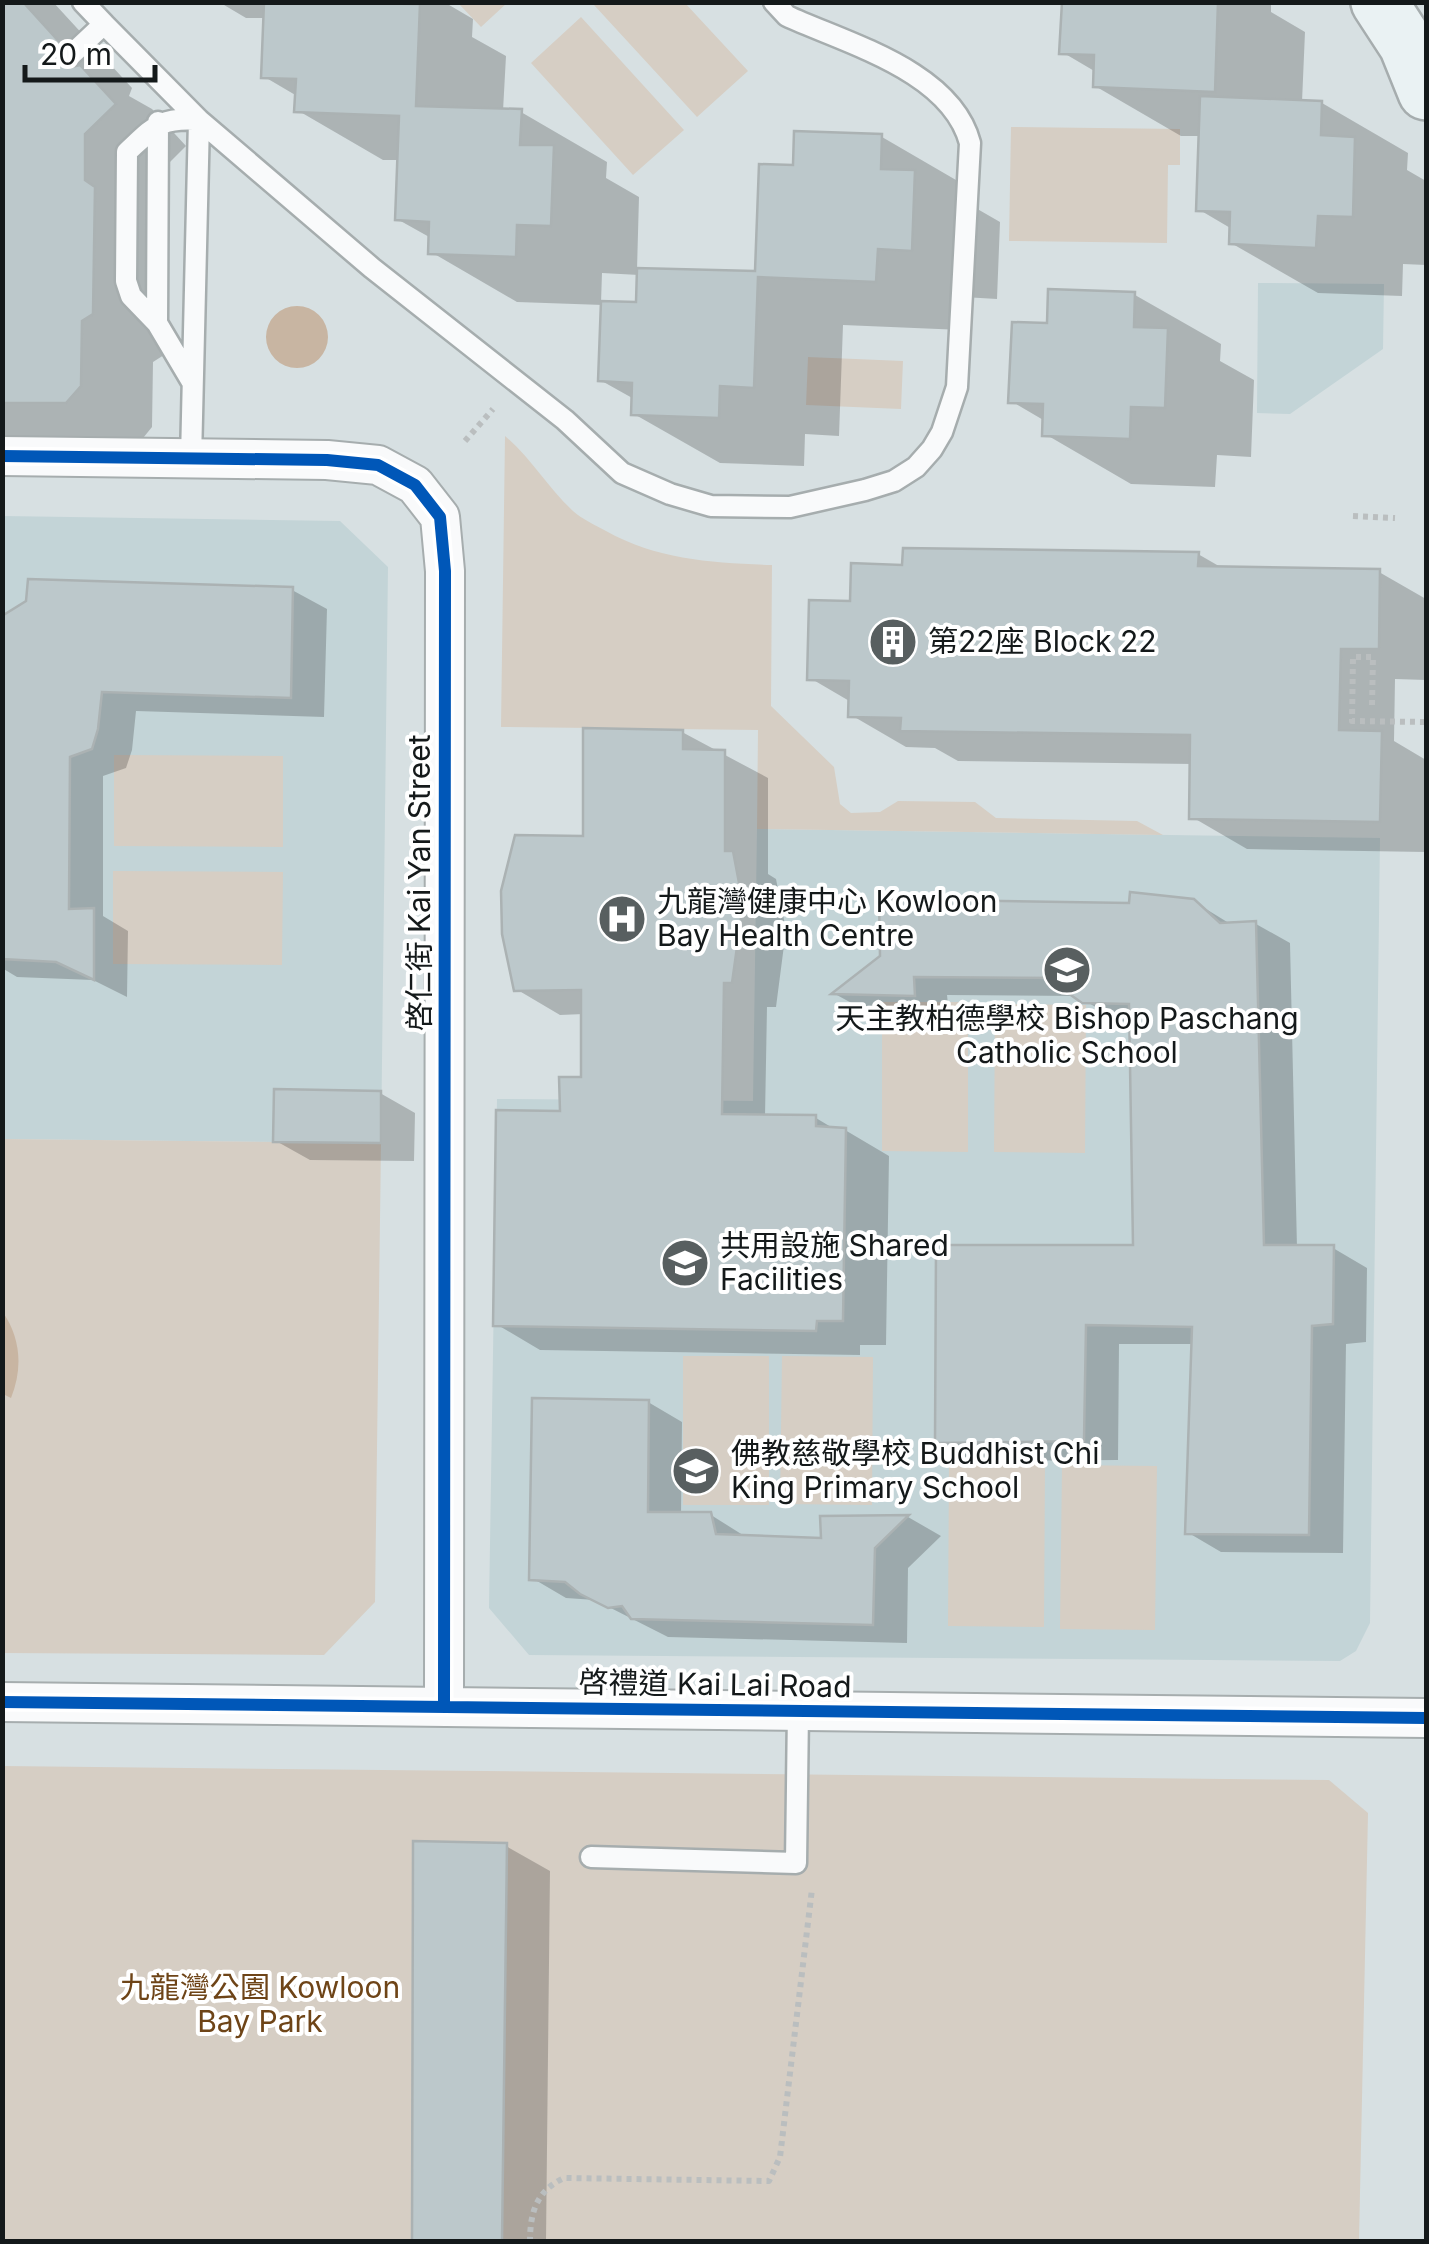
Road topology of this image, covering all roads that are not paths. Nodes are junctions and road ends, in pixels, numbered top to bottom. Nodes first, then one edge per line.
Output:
1 (83, 2) edge
2 (774, 2) edge
3 (1379, 2) edge
4 (104, 24) junction
5 (71, 55) dead end
6 (1426, 92) edge
7 (199, 120) junction
8 (158, 122) junction
9 (156, 323) junction
10 (192, 383) junction
11 (2, 456) edge
12 (191, 459) junction
13 (2, 1702) edge
14 (444, 1707) junction
15 (798, 1711) junction
16 (1426, 1718) edge
17 (592, 1857) dead end

1 - 4 lane
2 - 7 lane
3 - 6 street
4 - 5 lane
4 - 7 lane
7 - 8 lane
7 - 10 lane
8 - 9 lane
8 - 9 lane
9 - 10 lane
10 - 12 lane
11 - 12 street, 啓仁街 Kai Yan Street
12 - 14 street, 啓仁街 Kai Yan Street
13 - 14 street, 啓禮道 Kai Lai Road
14 - 15 street, 啓禮道 Kai Lai Road
15 - 16 street, 啓禮道 Kai Lai Road
15 - 17 lane

